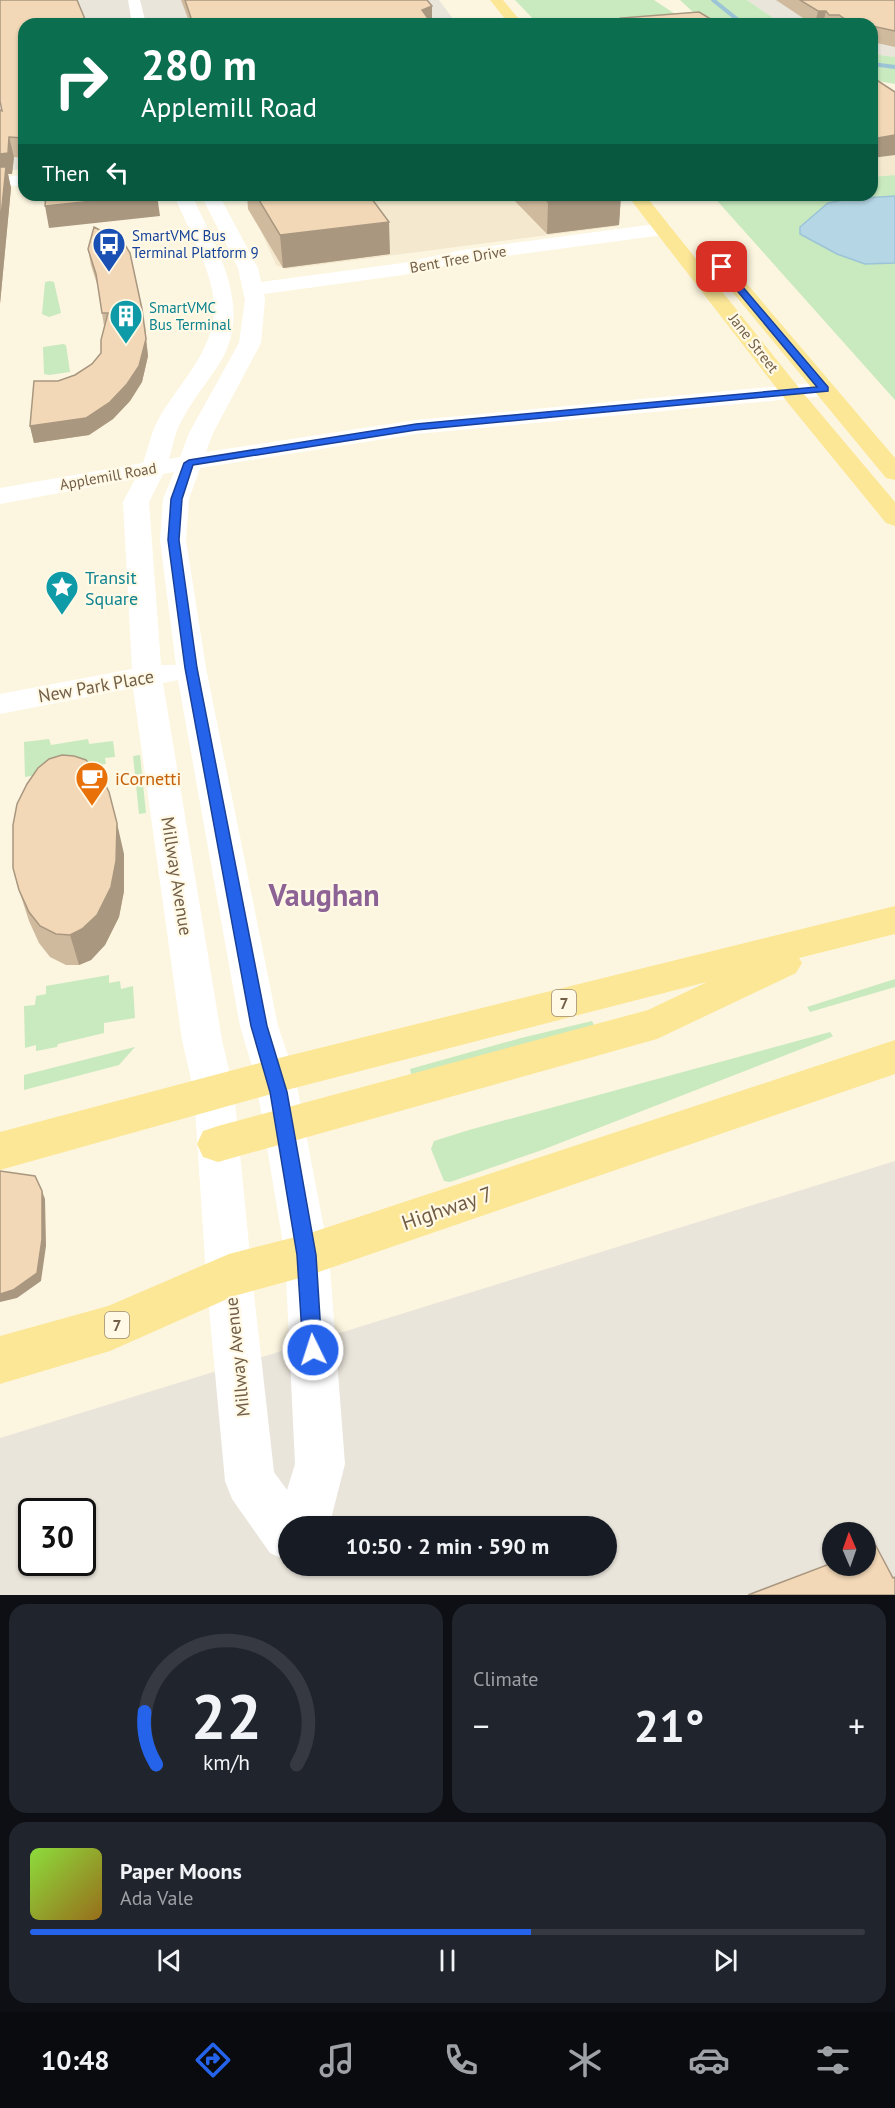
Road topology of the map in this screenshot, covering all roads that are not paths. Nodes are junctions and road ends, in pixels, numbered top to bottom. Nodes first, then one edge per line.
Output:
1 (134, 0) edge
2 (495, 0) edge
3 (138, 18) edge
4 (511, 18) edge
5 (18, 180) edge
6 (0, 182) edge
7 (186, 201) edge
8 (213, 201) edge
9 (641, 201) edge
10 (663, 229) junction
11 (700, 240) dead end
12 (254, 289) junction
13 (824, 389) junction
14 (791, 391) junction
15 (189, 463) junction
16 (153, 469) junction
17 (895, 473) edge
18 (0, 496) edge
19 (895, 518) edge
20 (191, 668) junction
21 (147, 678) junction
22 (0, 704) edge
23 (895, 920) edge
24 (853, 931) junction
25 (895, 1057) edge
26 (275, 1076) junction
27 (214, 1092) junction
28 (284, 1125) junction
29 (218, 1144) junction
30 (0, 1151) edge
31 (307, 1255) junction
32 (229, 1276) junction
33 (0, 1360) edge
34 (306, 1516) edge
35 (278, 1521) edge

1 - 3 street
2 - 4 main road
5 - 6 street
7 - 16 street, Millway Avenue
8 - 12 street
9 - 10 main road, Jane Street
10 - 12 street, Bent Tree Drive
10 - 14 main road, Jane Street
11 - 13 main road, Jane Street
12 - 15 street
13 - 14 street, Applemill Road
13 - 17 main road, Jane Street
14 - 15 street, Applemill Road
14 - 19 main road, Jane Street
15 - 16 street, Applemill Road
15 - 20 street
16 - 18 street, Applemill Road
16 - 21 street, Millway Avenue
20 - 21 street, New Park Place
20 - 26 street
21 - 22 street, New Park Place
21 - 27 street, Millway Avenue
23 - 24 main road, 7
24 - 26 main road, 7
24 - 28 main road
25 - 31 main road, Highway 7 / 7
26 - 27 main road, 7
26 - 28 street
27 - 29 street, Millway Avenue
27 - 30 main road, 7
28 - 29 main road
28 - 31 street
29 - 32 street, Millway Avenue
31 - 32 main road, Highway 7 / 7
31 - 34 street
32 - 33 main road, Highway 7 / 7
32 - 35 street, Millway Avenue

